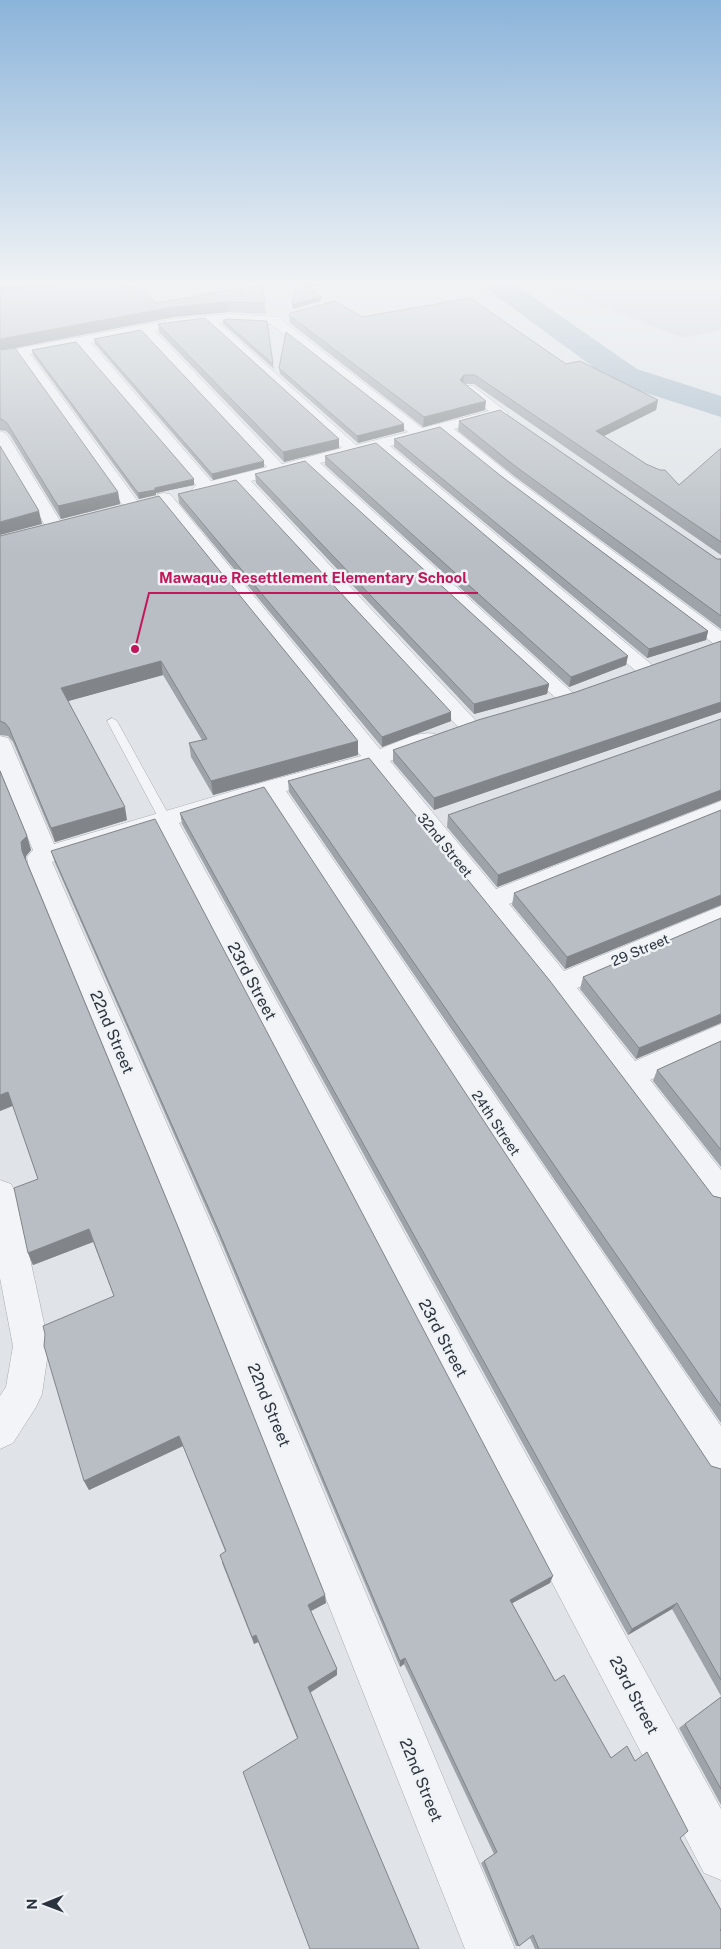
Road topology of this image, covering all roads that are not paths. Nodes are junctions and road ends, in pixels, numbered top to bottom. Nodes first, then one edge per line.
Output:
1 (36, 372) edge
2 (109, 372) edge
3 (186, 372) edge
4 (267, 372) edge
5 (340, 372) edge
6 (468, 389) edge
7 (501, 413) junction
8 (516, 424) edge
9 (443, 428) junction
10 (418, 433) junction
11 (0, 436) edge
12 (378, 444) junction
13 (353, 450) junction
14 (308, 462) junction
15 (278, 470) junction
16 (240, 480) junction
17 (207, 487) junction
18 (164, 498) junction
19 (134, 507) junction
20 (116, 512) edge
21 (72, 523) edge
22 (55, 527) junction
23 (36, 532) edge
24 (715, 644) edge
25 (618, 678) edge
26 (539, 704) edge
27 (112, 721) dead end
28 (0, 743) edge
29 (374, 759) junction
30 (272, 787) junction
31 (721, 809) edge
32 (165, 819) junction
33 (43, 859) junction
34 (492, 901) junction
35 (721, 916) edge
36 (559, 984) junction
37 (721, 1035) edge
38 (631, 1076) junction
39 (0, 1194) edge
40 (721, 1195) edge
41 (0, 1430) edge
42 (721, 1459) edge
43 (721, 1856) edge
44 (490, 1949) edge

1 - 19 street
2 - 17 street
3 - 15 street
4 - 13 street
5 - 10 street
6 - 7 street
7 - 8 street
7 - 9 street
9 - 10 street
9 - 24 street
10 - 12 street
11 - 22 street
12 - 13 street
12 - 25 street
13 - 14 street
14 - 15 street
14 - 26 street
15 - 16 street
16 - 17 street
16 - 29 street
17 - 18 street
18 - 19 street
18 - 29 street, 32nd Street
19 - 20 street
21 - 22 street
22 - 23 street
27 - 32 lane
28 - 33 street, 22nd Street
29 - 30 street
29 - 34 street, 32nd Street
30 - 32 street
30 - 42 street, 24th Street
31 - 34 street
32 - 33 street
32 - 43 street, 23rd Street
33 - 44 street, 22nd Street
34 - 36 street, 32nd Street
35 - 36 street, 29 Street
36 - 38 street, 32nd Street
37 - 38 street
38 - 40 street, 32nd Street
39 - 41 street

